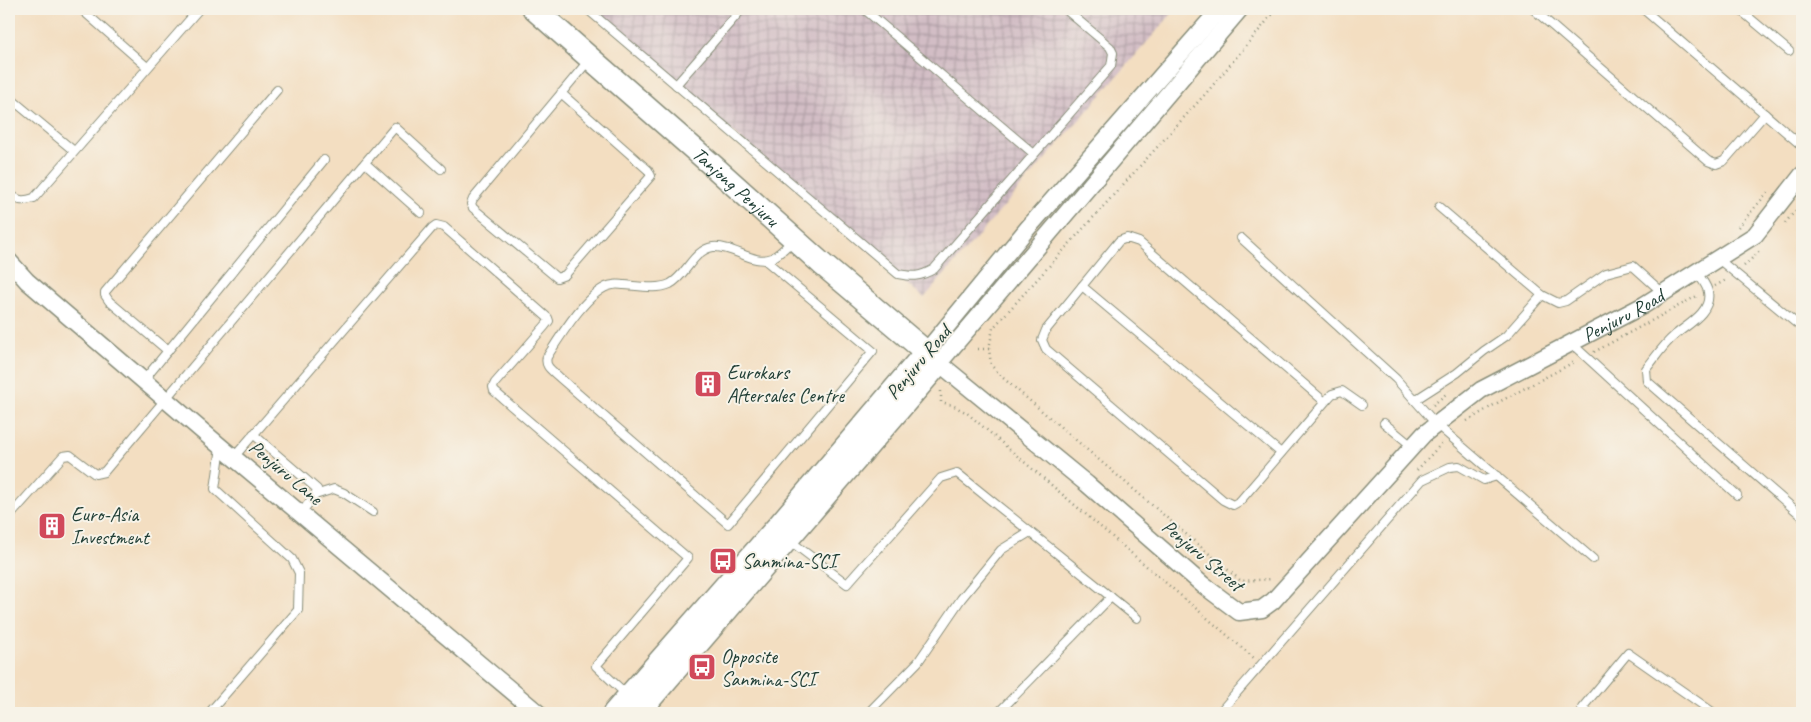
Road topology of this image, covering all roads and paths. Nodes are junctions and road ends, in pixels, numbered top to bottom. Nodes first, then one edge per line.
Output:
1 (81, 9) edge
2 (199, 9) edge
3 (534, 9) edge
4 (587, 9) edge
5 (742, 9) edge
6 (864, 9) edge
7 (1065, 9) edge
8 (1220, 9) edge
9 (1240, 9) edge
10 (1277, 9) edge
11 (1533, 9) edge
12 (1643, 9) edge
13 (1740, 9) edge
14 (1789, 51) dead end
15 (591, 58) junction
16 (147, 67) junction
17 (676, 85) junction
18 (276, 90) dead end
19 (561, 93) junction
20 (9, 97) edge
21 (1765, 114) junction
22 (1802, 146) edge
23 (74, 151) junction
24 (1034, 154) junction
25 (324, 160) dead end
26 (365, 163) junction
27 (442, 169) dead end
28 (1802, 175) edge
29 (1771, 188) dead end
30 (9, 193) edge
31 (1802, 203) edge
32 (1439, 207) dead end
33 (421, 213) dead end
34 (1779, 230) dead end
35 (1734, 233) dead end
36 (1241, 238) dead end
37 (794, 239) junction
38 (1768, 243) dead end
39 (1718, 258) junction
40 (765, 260) junction
41 (9, 261) edge
42 (1697, 272) junction
43 (1736, 274) junction
44 (1082, 286) junction
45 (1708, 290) junction
46 (1663, 293) junction
47 (1542, 295) junction
48 (1802, 328) edge
49 (1571, 343) junction
50 (978, 349) dead end
51 (990, 349) junction
52 (168, 351) junction
53 (1586, 356) junction
54 (932, 358) junction
55 (144, 380) junction
56 (941, 391) dead end
57 (1447, 393) dead end
58 (166, 399) junction
59 (1415, 400) junction
60 (1326, 402) junction
61 (1362, 405) dead end
62 (1424, 411) junction
63 (1384, 423) dead end
64 (1430, 429) junction
65 (253, 434) junction
66 (1450, 436) junction
67 (1413, 446) junction
68 (228, 452) junction
69 (1281, 453) junction
70 (1414, 473) dead end
71 (1497, 476) junction
72 (315, 495) junction
73 (1737, 495) dead end
74 (301, 512) junction
75 (373, 512) dead end
76 (1802, 516) edge
77 (9, 517) edge
78 (1030, 532) junction
79 (788, 539) junction
80 (1594, 559) dead end
81 (1278, 579) dead end
82 (1111, 597) junction
83 (1137, 618) dead end
84 (1257, 658) dead end
85 (634, 705) edge
86 (869, 712) dead end
87 (209, 713) edge
88 (538, 713) edge
89 (614, 713) edge
90 (998, 713) edge
91 (1219, 713) edge
92 (1588, 713) edge
93 (1714, 713) edge

1 - 16 lane
2 - 16 lane
3 - 15 main road, Tanjong Penjuru
4 - 17 lane
5 - 17 lane
6 - 24 lane
7 - 24 lane
8 - 54 street, Penjuru Road
9 - 54 street, Penjuru Road
10 - 51 path
11 - 21 lane
12 - 21 lane
13 - 14 lane
15 - 19 lane
15 - 37 main road, Tanjong Penjuru
16 - 23 lane
17 - 24 lane
18 - 52 lane
19 - 19 lane
20 - 23 lane
21 - 22 lane
23 - 30 lane
25 - 52 lane
26 - 27 lane
26 - 33 lane
26 - 58 lane
28 - 39 street, Penjuru Road
29 - 35 path
31 - 34 path
32 - 47 lane
36 - 59 lane
37 - 40 lane
37 - 54 main road, Tanjong Penjuru
38 - 43 path
39 - 42 street, Penjuru Road
39 - 43 lane
40 - 40 lane
41 - 55 street, Penjuru Lane
42 - 45 lane
42 - 46 street, Penjuru Road
43 - 45 path
43 - 48 lane
44 - 60 lane
44 - 69 lane
44 - 69 lane
45 - 53 path
45 - 76 lane
46 - 47 lane
46 - 49 street, Penjuru Road
47 - 59 lane
49 - 53 lane
49 - 64 street, Penjuru Road
50 - 51 path
51 - 81 path
52 - 55 lane
53 - 66 path
53 - 73 lane
54 - 67 street, Penjuru Street
54 - 79 main road, Penjuru Road
54 - 85 main road, Penjuru Road
55 - 58 street, Penjuru Lane
56 - 84 path
57 - 62 path
58 - 68 street, Penjuru Lane
58 - 77 lane
59 - 62 lane
60 - 61 lane
60 - 69 lane
62 - 64 lane
63 - 67 lane
64 - 66 lane
64 - 67 street, Penjuru Street
65 - 68 lane
65 - 72 lane
65 - 85 lane
66 - 70 path
66 - 71 lane
68 - 74 street, Penjuru Lane
68 - 87 lane
71 - 80 lane
71 - 91 lane
72 - 74 lane
72 - 75 lane
74 - 88 street, Penjuru Lane
78 - 79 lane
78 - 82 lane
78 - 86 lane
79 - 85 main road, Penjuru Road
82 - 83 lane
82 - 90 lane
85 - 89 main road, Penjuru Road
92 - 93 lane

